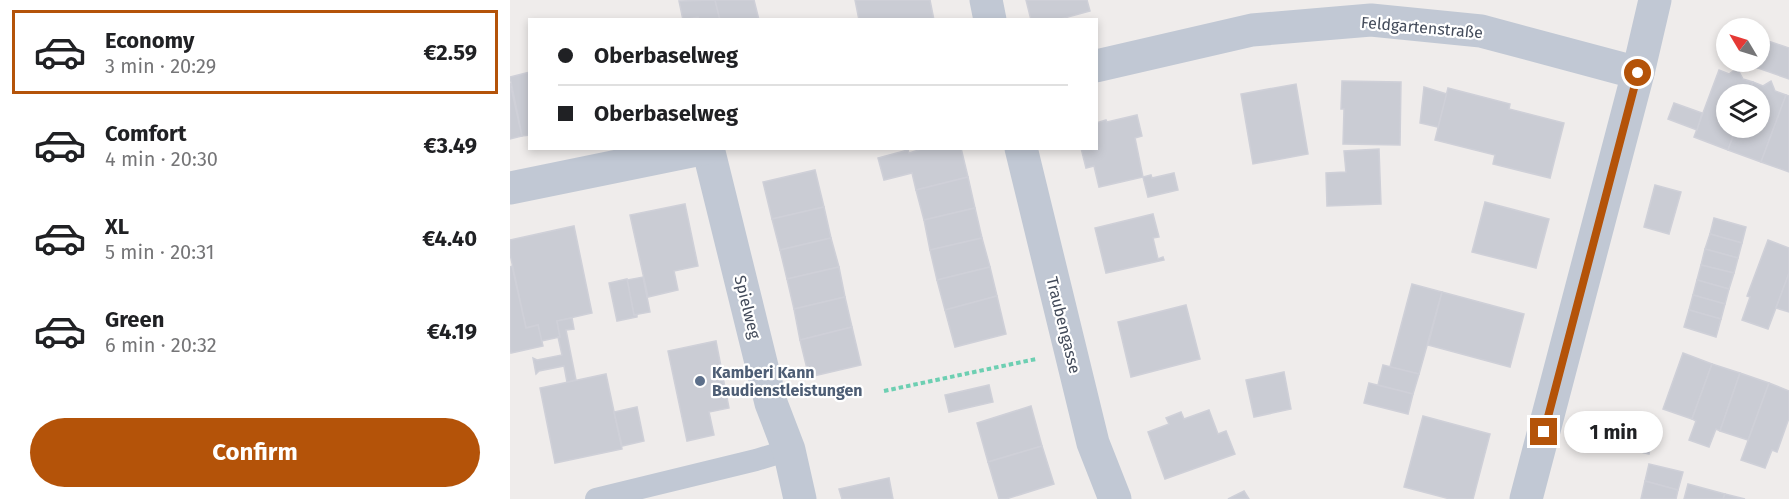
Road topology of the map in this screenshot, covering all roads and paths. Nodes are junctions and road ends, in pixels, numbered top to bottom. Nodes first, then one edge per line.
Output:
1 (986, 0) edge
2 (1655, 0) edge
3 (990, 18) edge
4 (1098, 66) edge
5 (1638, 73) junction
6 (697, 150) edge
7 (708, 150) edge
8 (1021, 150) edge
9 (510, 188) edge
10 (1070, 351) junction
11 (884, 391) dead end
12 (789, 450) junction
13 (596, 499) edge
14 (800, 499) edge
15 (1116, 499) edge
16 (1526, 499) edge

1 - 3 street
2 - 5 street
4 - 5 street, Feldgartenstraße
5 - 16 street
6 - 9 street
7 - 12 street, Spielweg
8 - 10 street, Traubengasse
10 - 11 path
10 - 15 street, Traubengasse
12 - 13 lane
12 - 14 street, Spielweg

